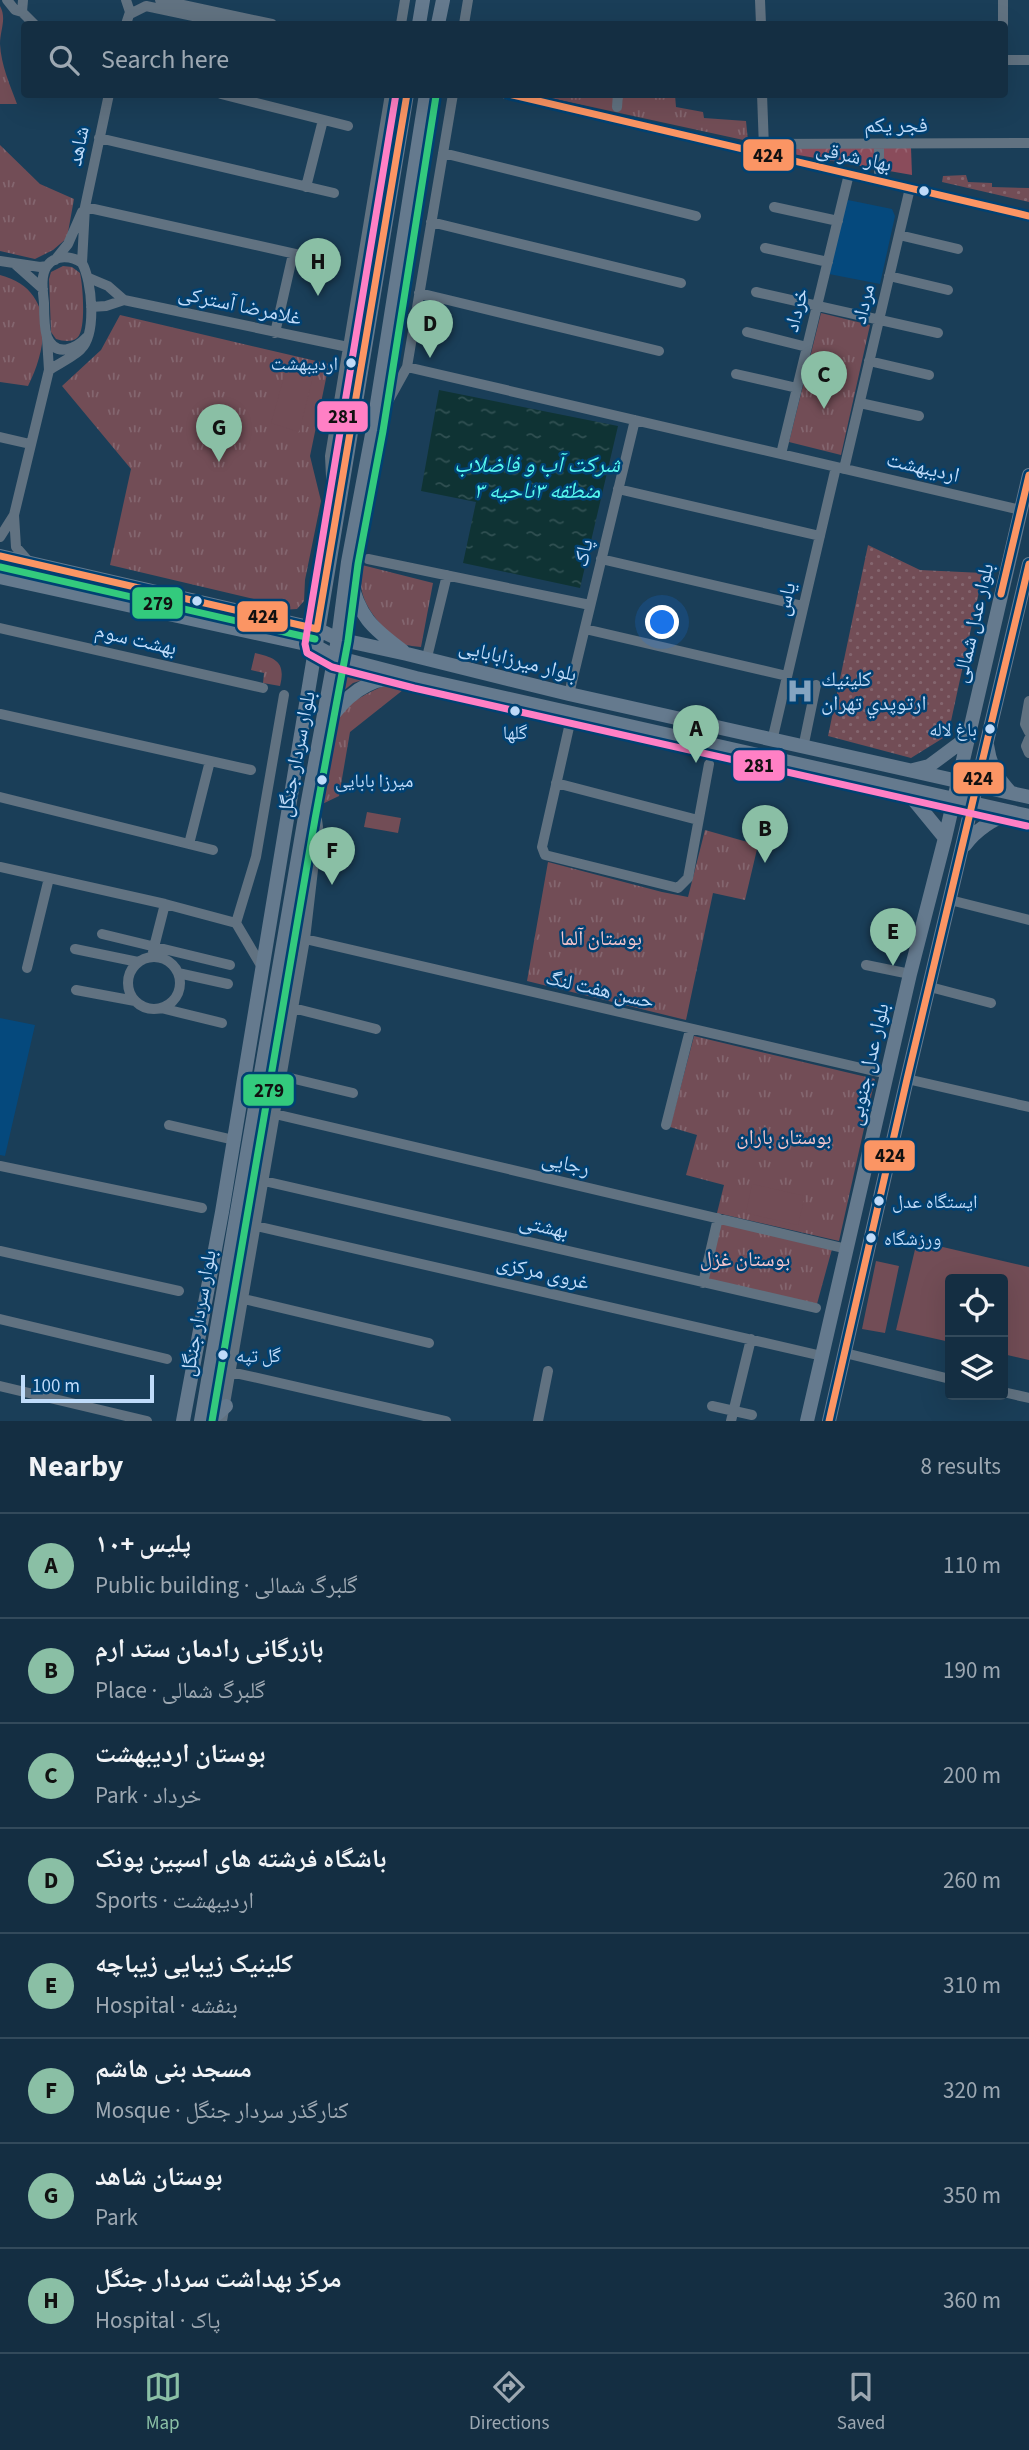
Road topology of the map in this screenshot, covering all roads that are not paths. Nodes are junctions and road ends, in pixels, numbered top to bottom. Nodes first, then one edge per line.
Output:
1 (7, 0) edge
2 (126, 0) edge
3 (160, 0) edge
4 (405, 0) edge
5 (423, 0) edge
6 (443, 0) edge
7 (468, 0) edge
8 (760, 0) edge
9 (1003, 0) edge
10 (22, 6) edge
11 (128, 19) edge
12 (32, 21) edge
13 (218, 21) edge
14 (258, 21) edge
15 (402, 21) edge
16 (420, 21) edge
17 (439, 21) edge
18 (464, 21) edge
19 (761, 21) edge
20 (1003, 21) edge
21 (1008, 60) edge
22 (1029, 60) edge
23 (108, 98) edge
24 (237, 98) edge
25 (389, 98) edge
26 (406, 98) edge
27 (425, 98) edge
28 (452, 98) edge
29 (525, 98) edge
30 (618, 98) edge
31 (762, 98) edge
32 (617, 107) dead end
33 (323, 120) junction
34 (348, 126) dead end
35 (99, 138) junction
36 (879, 144) junction
37 (1029, 144) edge
38 (764, 149) junction
39 (443, 153) junction
40 (849, 174) junction
41 (879, 181) junction
42 (306, 187) junction
43 (909, 188) junction
44 (334, 193) dead end
45 (85, 206) junction
46 (774, 206) dead end
47 (696, 216) dead end
48 (1029, 216) edge
49 (838, 221) junction
50 (431, 222) junction
51 (899, 235) junction
52 (765, 248) dead end
53 (958, 249) dead end
54 (293, 254) junction
55 (0, 261) edge
56 (327, 261) dead end
57 (828, 262) junction
58 (51, 263) junction
59 (82, 263) junction
60 (15, 264) junction
61 (889, 276) junction
62 (89, 278) junction
63 (681, 282) dead end
64 (43, 289) junction
65 (948, 290) dead end
66 (756, 292) dead end
67 (419, 293) junction
68 (124, 300) junction
69 (817, 306) junction
70 (91, 307) junction
71 (879, 319) junction
72 (747, 332) dead end
73 (275, 333) junction
74 (938, 333) dead end
75 (47, 337) junction
76 (88, 337) junction
77 (348, 347) junction
78 (807, 347) junction
79 (659, 351) dead end
80 (869, 361) junction
81 (407, 367) junction
82 (49, 370) junction
83 (736, 374) dead end
84 (929, 375) dead end
85 (797, 388) junction
86 (860, 402) junction
87 (919, 416) dead end
88 (635, 420) junction
89 (373, 429) junction
90 (0, 438) edge
91 (30, 444) junction
92 (781, 454) junction
93 (840, 468) junction
94 (1029, 475) edge
95 (618, 489) junction
96 (1021, 510) junction
97 (14, 515) junction
98 (334, 526) junction
99 (820, 536) junction
100 (0, 537) edge
101 (0, 556) edge
102 (368, 559) dead end
103 (601, 559) junction
104 (348, 562) junction
105 (30, 563) junction
106 (1029, 564) edge
107 (447, 575) junction
108 (0, 577) edge
109 (590, 604) junction
110 (803, 606) junction
111 (0, 628) edge
112 (317, 629) junction
113 (585, 629) junction
114 (338, 639) junction
115 (314, 646) junction
116 (428, 653) dead end
117 (407, 654) junction
118 (335, 657) junction
119 (787, 676) junction
120 (416, 678) junction
121 (816, 685) dead end
122 (263, 688) dead end
123 (284, 695) dead end
124 (569, 695) junction
125 (1029, 701) edge
126 (0, 714) edge
127 (572, 714) junction
128 (323, 730) junction
129 (1029, 732) edge
130 (968, 737) junction
131 (986, 739) junction
132 (1029, 739) edge
133 (772, 741) junction
134 (803, 748) junction
135 (1029, 753) edge
136 (210, 761) junction
137 (709, 764) dead end
138 (251, 770) dead end
139 (910, 771) junction
140 (958, 781) junction
141 (556, 783) junction
142 (976, 785) junction
143 (904, 788) junction
144 (1011, 793) junction
145 (0, 797) edge
146 (1029, 797) edge
147 (954, 799) junction
148 (972, 803) junction
149 (1012, 812) junction
150 (1029, 816) edge
151 (305, 817) junction
152 (698, 820) junction
153 (945, 838) junction
154 (189, 844) junction
155 (961, 849) junction
156 (213, 850) dead end
157 (1, 866) edge
158 (49, 877) junction
159 (950, 900) junction
160 (165, 904) junction
161 (1029, 920) edge
162 (236, 923) junction
163 (102, 934) dead end
164 (305, 939) junction
165 (75, 949) dead end
166 (152, 952) junction
167 (138, 962) junction
168 (230, 965) dead end
169 (866, 965) dead end
170 (262, 967) junction
171 (27, 968) dead end
172 (178, 973) junction
173 (910, 974) junction
174 (228, 984) dead end
175 (930, 987) junction
176 (76, 990) dead end
177 (135, 1001) junction
178 (991, 1003) dead end
179 (161, 1008) junction
180 (293, 1008) junction
181 (222, 1023) dead end
182 (376, 1029) dead end
183 (690, 1030) junction
184 (887, 1074) junction
185 (282, 1076) junction
186 (907, 1079) junction
187 (354, 1093) dead end
188 (1029, 1107) edge
189 (275, 1114) junction
190 (169, 1125) dead end
191 (666, 1125) dead end
192 (233, 1140) junction
193 (0, 1166) edge
194 (264, 1181) junction
195 (202, 1208) dead end
196 (718, 1218) junction
197 (256, 1226) junction
198 (847, 1249) junction
199 (0, 1251) edge
200 (703, 1283) junction
201 (179, 1292) dead end
202 (244, 1299) junction
203 (816, 1308) dead end
204 (0, 1319) edge
205 (751, 1339) junction
206 (429, 1343) dead end
207 (845, 1353) junction
208 (822, 1356) junction
209 (167, 1359) dead end
210 (231, 1371) junction
211 (548, 1371) dead end
212 (945, 1378) edge
213 (0, 1386) edge
214 (1008, 1393) edge
215 (1029, 1398) edge
216 (226, 1406) junction
217 (712, 1406) dead end
218 (752, 1415) dead end
219 (732, 1416) edge
220 (147, 1421) edge
221 (183, 1421) edge
222 (201, 1421) edge
223 (209, 1421) edge
224 (222, 1421) edge
225 (446, 1421) edge
226 (538, 1421) edge
227 (807, 1421) edge
228 (829, 1421) edge

1 - 10 street
2 - 11 street
3 - 14 street
4 - 15 street
5 - 16 main road
6 - 17 main road
7 - 18 street
8 - 19 street
9 - 20 street
10 - 12 street
11 - 13 street
21 - 22 street
23 - 35 street, شاهد
24 - 33 street
25 - 77 street
26 - 98 main road, بلوار سردار جنگل
27 - 89 main road, بلوار سردار جنگل
28 - 39 street
29 - 38 street, بهار شرقی
30 - 32 street
31 - 38 street
33 - 34 street
33 - 42 street
35 - 42 street
35 - 45 street, شاهد
36 - 37 street, فجر یکم
36 - 38 street, فجر یکم
36 - 41 street
38 - 40 street, بهار شرقی
39 - 47 street
39 - 50 street
40 - 41 street, بهار شرقی
40 - 49 street, خرداد
41 - 43 street, بهار شرقی
42 - 44 street
43 - 48 street, بهار شرقی
43 - 51 street, مرداد
45 - 54 street
45 - 58 street, شاهد
45 - 59 street, شاهد
46 - 49 street
49 - 57 street, خرداد
50 - 63 street
50 - 67 street
51 - 53 street
51 - 61 street, مرداد
52 - 57 street
54 - 56 street
54 - 73 street
55 - 60 street
57 - 69 street, خرداد
58 - 59 street
58 - 60 street
58 - 64 street
59 - 62 street
60 - 64 street
61 - 65 street
61 - 71 street, مرداد
62 - 68 street
62 - 70 street
64 - 75 street
66 - 69 street
67 - 79 street
67 - 81 street
68 - 70 street
68 - 73 street, غلامرضا آسترکی
69 - 71 street
69 - 78 street, خرداد
70 - 76 street
71 - 74 street
71 - 80 street, مرداد
72 - 78 street
73 - 77 street, غلامرضا آسترکی
75 - 76 street
75 - 82 street
76 - 82 street
77 - 98 street
78 - 85 street, خرداد
80 - 84 street
80 - 86 street, مرداد
81 - 88 street, اردیبهشت
81 - 89 street
82 - 91 street
83 - 85 street
85 - 92 street, خرداد
86 - 87 street
86 - 93 street, مرداد
88 - 92 street, اردیبهشت
88 - 95 street, پاک
89 - 104 main road, بلوار سردار جنگل
90 - 91 street
91 - 97 street
92 - 93 street, اردیبهشت
93 - 96 street, اردیبهشت
93 - 99 street, یاس
94 - 96 main road, بلوار عدل شمالی
95 - 99 street
95 - 103 street, پاک
96 - 130 main road, بلوار عدل شمالی
97 - 100 street
97 - 105 street
98 - 112 main road, بلوار سردار جنگل
99 - 110 street, یاس
101 - 105 main road, بلوار میرزابابایی
102 - 107 street
103 - 109 street, پاک
103 - 110 street
104 - 114 main road, بلوار سردار جنگل
104 - 117 main road
105 - 112 main road, بلوار میرزابابایی
106 - 131 main road, بلوار عدل شمالی
107 - 109 street
107 - 116 street
108 - 115 main road, بلوار میرزابابایی
109 - 113 street, پاک
110 - 119 street, یاس
111 - 122 street, بهشت سوم
112 - 114 main road, بلوار میرزابابایی
112 - 115 main road, بلوار سردار جنگل
113 - 119 street
113 - 124 street, پاک
114 - 117 main road, بلوار میرزابابایی
114 - 118 main road, بلوار سردار جنگل
115 - 118 main road, بلوار میرزابابایی
115 - 170 main road, بلوار سردار جنگل
117 - 124 main road, بلوار میرزابابایی
118 - 120 main road, بلوار میرزابابایی
118 - 128 main road, بلوار سردار جنگل
119 - 133 street, یاس
120 - 127 main road, بلوار میرزابابایی
120 - 128 main road
121 - 134 street
123 - 162 street
124 - 133 main road, بلوار میرزابابایی
125 - 129 street
126 - 136 street
127 - 141 street
127 - 143 main road, بلوار میرزابابایی
128 - 151 main road, بلوار سردار جنگل
130 - 139 main road
130 - 140 main road, بلوار عدل شمالی
131 - 142 main road, بلوار عدل شمالی
131 - 144 main road
132 - 135 street
133 - 134 main road, بلوار میرزابابایی
134 - 139 main road, بلوار میرزابابایی
136 - 138 street
136 - 154 street
137 - 152 street
139 - 140 main road, بلوار میرزابابایی
140 - 142 main road, بلوار میرزابابایی
140 - 147 main road, بلوار عدل شمالی
141 - 152 street
141 - 152 street
142 - 144 main road, بلوار میرزابابایی
142 - 148 main road, بلوار عدل شمالی
143 - 147 main road, بلوار میرزابابایی
143 - 153 main road
144 - 146 main road, بلوار میرزابابایی
145 - 154 street
147 - 148 main road, بلوار میرزابابایی
147 - 153 main road, بلوار عدل جنوبی
148 - 149 main road, بلوار میرزابابایی
148 - 155 main road, بلوار عدل جنوبی
149 - 150 main road, بلوار میرزابابایی
149 - 155 main road
151 - 164 street
151 - 222 main road, بلوار سردار جنگل
153 - 173 main road, بلوار عدل جنوبی
154 - 156 street
155 - 159 main road, بلوار عدل جنوبی
157 - 158 street
158 - 160 street
158 - 171 street
159 - 161 street
159 - 175 main road, بلوار عدل جنوبی
160 - 162 street
160 - 166 street
162 - 170 street
163 - 166 street
164 - 180 street
164 - 183 street, حسن هفت لنگ
165 - 167 street
166 - 167 street
166 - 168 street
166 - 172 street
167 - 177 street
169 - 173 street
170 - 192 main road, بلوار سردار جنگل
172 - 174 street
172 - 179 street
173 - 184 main road, بلوار عدل جنوبی
175 - 178 street
175 - 186 main road, بلوار عدل جنوبی
176 - 177 street
177 - 179 street
179 - 181 street
180 - 182 street
180 - 185 street
183 - 184 street, حسن هفت لنگ
183 - 191 street
184 - 198 main road, بلوار عدل جنوبی
185 - 187 street
185 - 189 street
186 - 188 street
186 - 207 main road, بلوار عدل جنوبی
189 - 194 street
189 - 196 street, رجایی
190 - 192 street
192 - 221 main road, بلوار سردار جنگل
193 - 195 street
194 - 197 street
194 - 200 street, بهشتی
196 - 198 street, رجایی
196 - 200 street
197 - 202 street
197 - 205 street, غروی مرکزی
198 - 208 main road, بلوار عدل جنوبی
199 - 201 street
200 - 203 street, بهشتی
202 - 206 street
202 - 210 street
204 - 209 street
205 - 208 street, غروی مرکزی
205 - 219 street
207 - 212 street
207 - 228 main road, بلوار عدل جنوبی
208 - 227 main road, بلوار عدل جنوبی
210 - 216 street
210 - 225 street
211 - 226 street
213 - 220 street
214 - 215 street
216 - 223 main road
216 - 224 street
217 - 219 street
218 - 219 street

